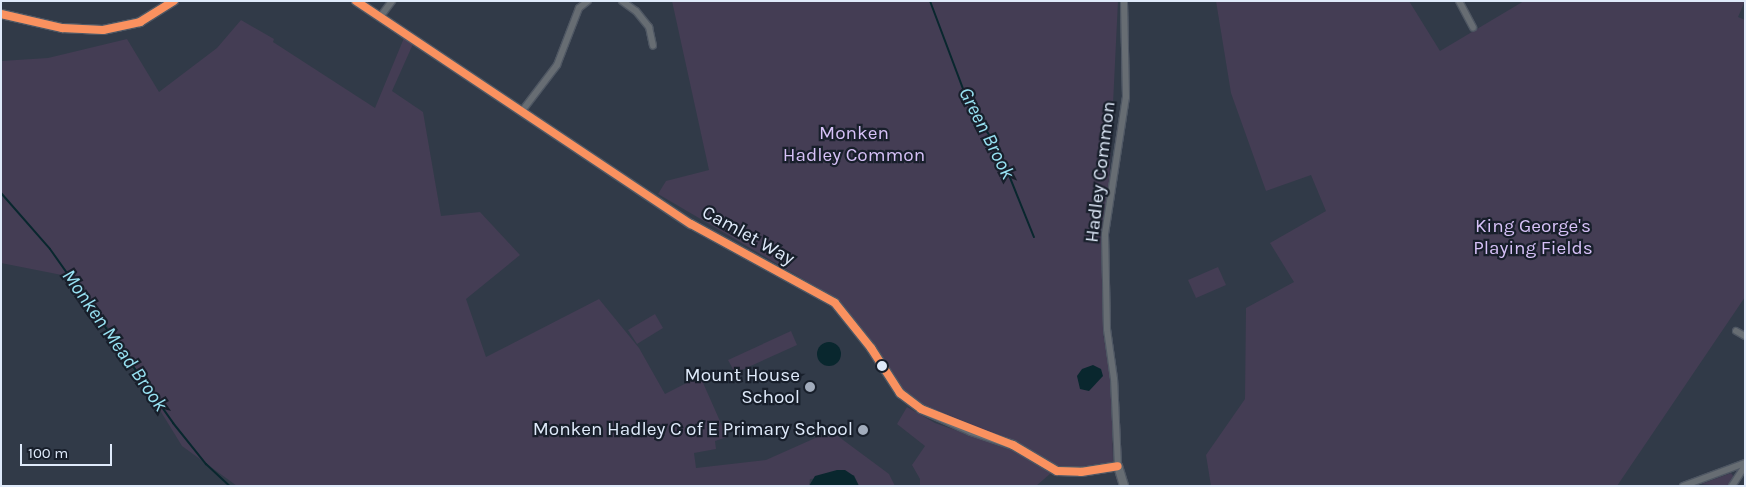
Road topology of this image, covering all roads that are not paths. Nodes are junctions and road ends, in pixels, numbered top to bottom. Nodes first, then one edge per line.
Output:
1 (174, 1) edge
2 (356, 1) edge
3 (392, 1) edge
4 (588, 1) edge
5 (622, 1) edge
6 (1124, 1) edge
7 (1459, 1) edge
8 (1, 14) edge
9 (380, 17) junction
10 (1473, 27) dead end
11 (653, 46) dead end
12 (522, 112) junction
13 (1736, 331) dead end
14 (1745, 336) edge
15 (1118, 466) junction
16 (1744, 468) edge
17 (1696, 483) edge
18 (1124, 486) edge
19 (1683, 486) edge
20 (1732, 486) edge

1 - 8 street
2 - 9 street, Camlet Way
3 - 9 street
4 - 12 street
5 - 11 street
6 - 15 street, Hadley Common
7 - 10 street
9 - 12 street, Camlet Way
12 - 15 street, Camlet Way
13 - 14 street
15 - 18 street
16 - 17 street
16 - 20 street
17 - 19 street

